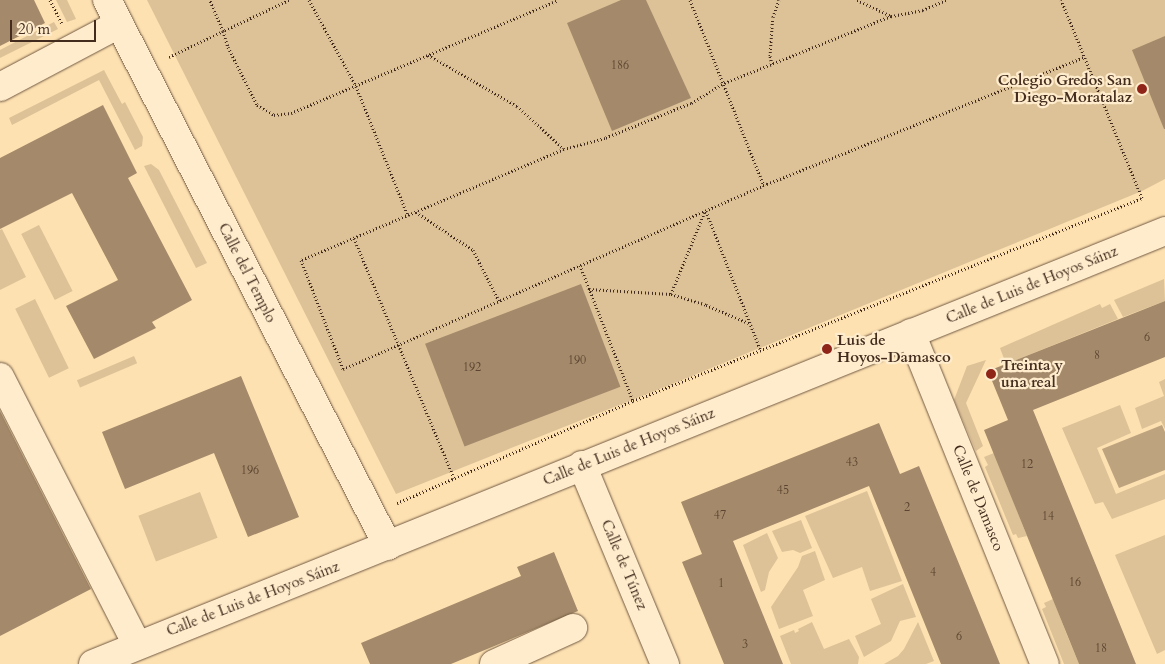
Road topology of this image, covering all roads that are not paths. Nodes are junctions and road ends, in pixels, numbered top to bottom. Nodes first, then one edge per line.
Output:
1 (113, 12) edge
2 (0, 87) edge
3 (1165, 231) edge
4 (911, 333) junction
5 (0, 377) edge
6 (582, 465) junction
7 (388, 546) junction
8 (573, 628) dead end
9 (136, 645) junction
10 (93, 664) edge
11 (494, 664) edge
12 (665, 664) edge
13 (1044, 664) edge

1 - 2 street
1 - 7 street, Calle del Templo
3 - 4 street, Calle de Luis de Hoyos Sáinz
4 - 6 street, Calle de Luis de Hoyos Sáinz
4 - 13 street, Calle de Damasco
5 - 9 street
6 - 7 street, Calle de Luis de Hoyos Sáinz
6 - 12 street, Calle de Túnez
7 - 9 street, Calle de Luis de Hoyos Sáinz
8 - 11 street
9 - 10 street, Calle de Luis de Hoyos Sáinz

